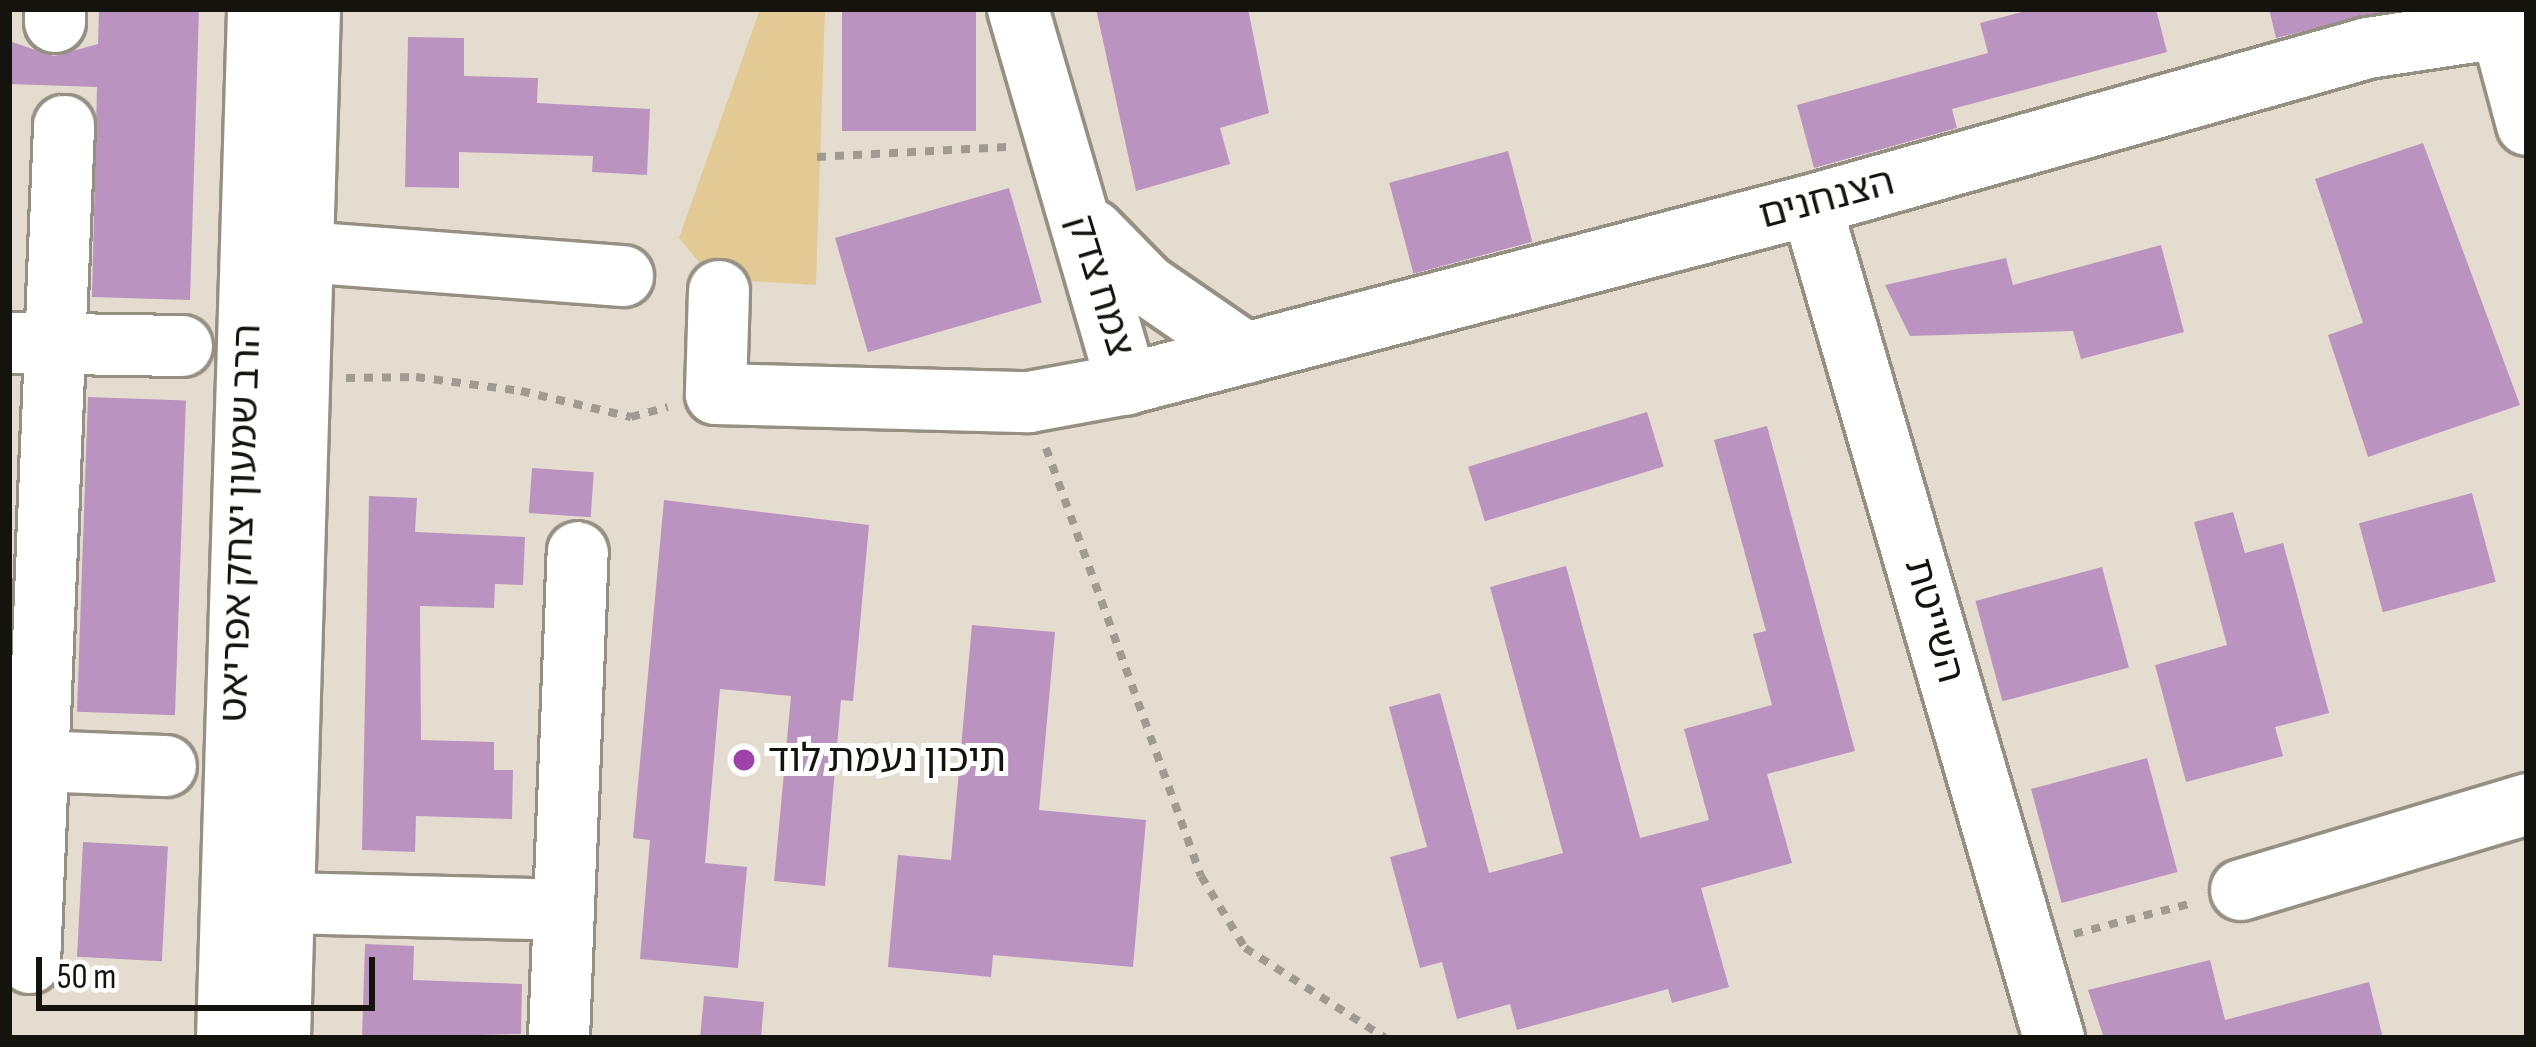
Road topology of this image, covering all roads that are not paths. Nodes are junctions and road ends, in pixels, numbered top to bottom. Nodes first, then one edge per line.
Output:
1 (258, 9) edge
2 (310, 9) edge
3 (1018, 9) edge
4 (2507, 20) edge
5 (2527, 125) edge
6 (64, 126) dead end
7 (1062, 166) junction
8 (1810, 205) junction
9 (303, 252) junction
10 (623, 276) dead end
11 (719, 291) dead end
12 (32, 344) edge
13 (182, 346) dead end
14 (1246, 353) junction
15 (1127, 384) junction
16 (578, 552) dead end
17 (24, 760) edge
18 (166, 766) dead end
19 (2527, 804) edge
20 (2241, 890) road end
21 (284, 903) junction
22 (564, 910) junction
23 (30, 963) dead end
24 (227, 1038) edge
25 (280, 1038) edge
26 (559, 1038) edge
27 (2054, 1038) edge

1 - 24 street, הרב שמעון יצחק אפריאט
2 - 9 street, הרב שמעון יצחק אפריאט
3 - 7 street, צמח צדק
4 - 5 street
4 - 8 street, הצנחנים
6 - 12 street
7 - 14 street, צמח צדק
7 - 15 street, צמח צדק
8 - 14 street, הצנחנים
8 - 27 street, השייטת
9 - 10 street
9 - 21 street, הרב שמעון יצחק אפריאט
11 - 15 street, הצנחנים
12 - 13 street
12 - 17 street
14 - 15 street, הצנחנים
16 - 22 street
17 - 18 street
17 - 23 street
19 - 20 street
21 - 22 street
21 - 25 street, הרב שמעון יצחק אפריאט
22 - 26 street

